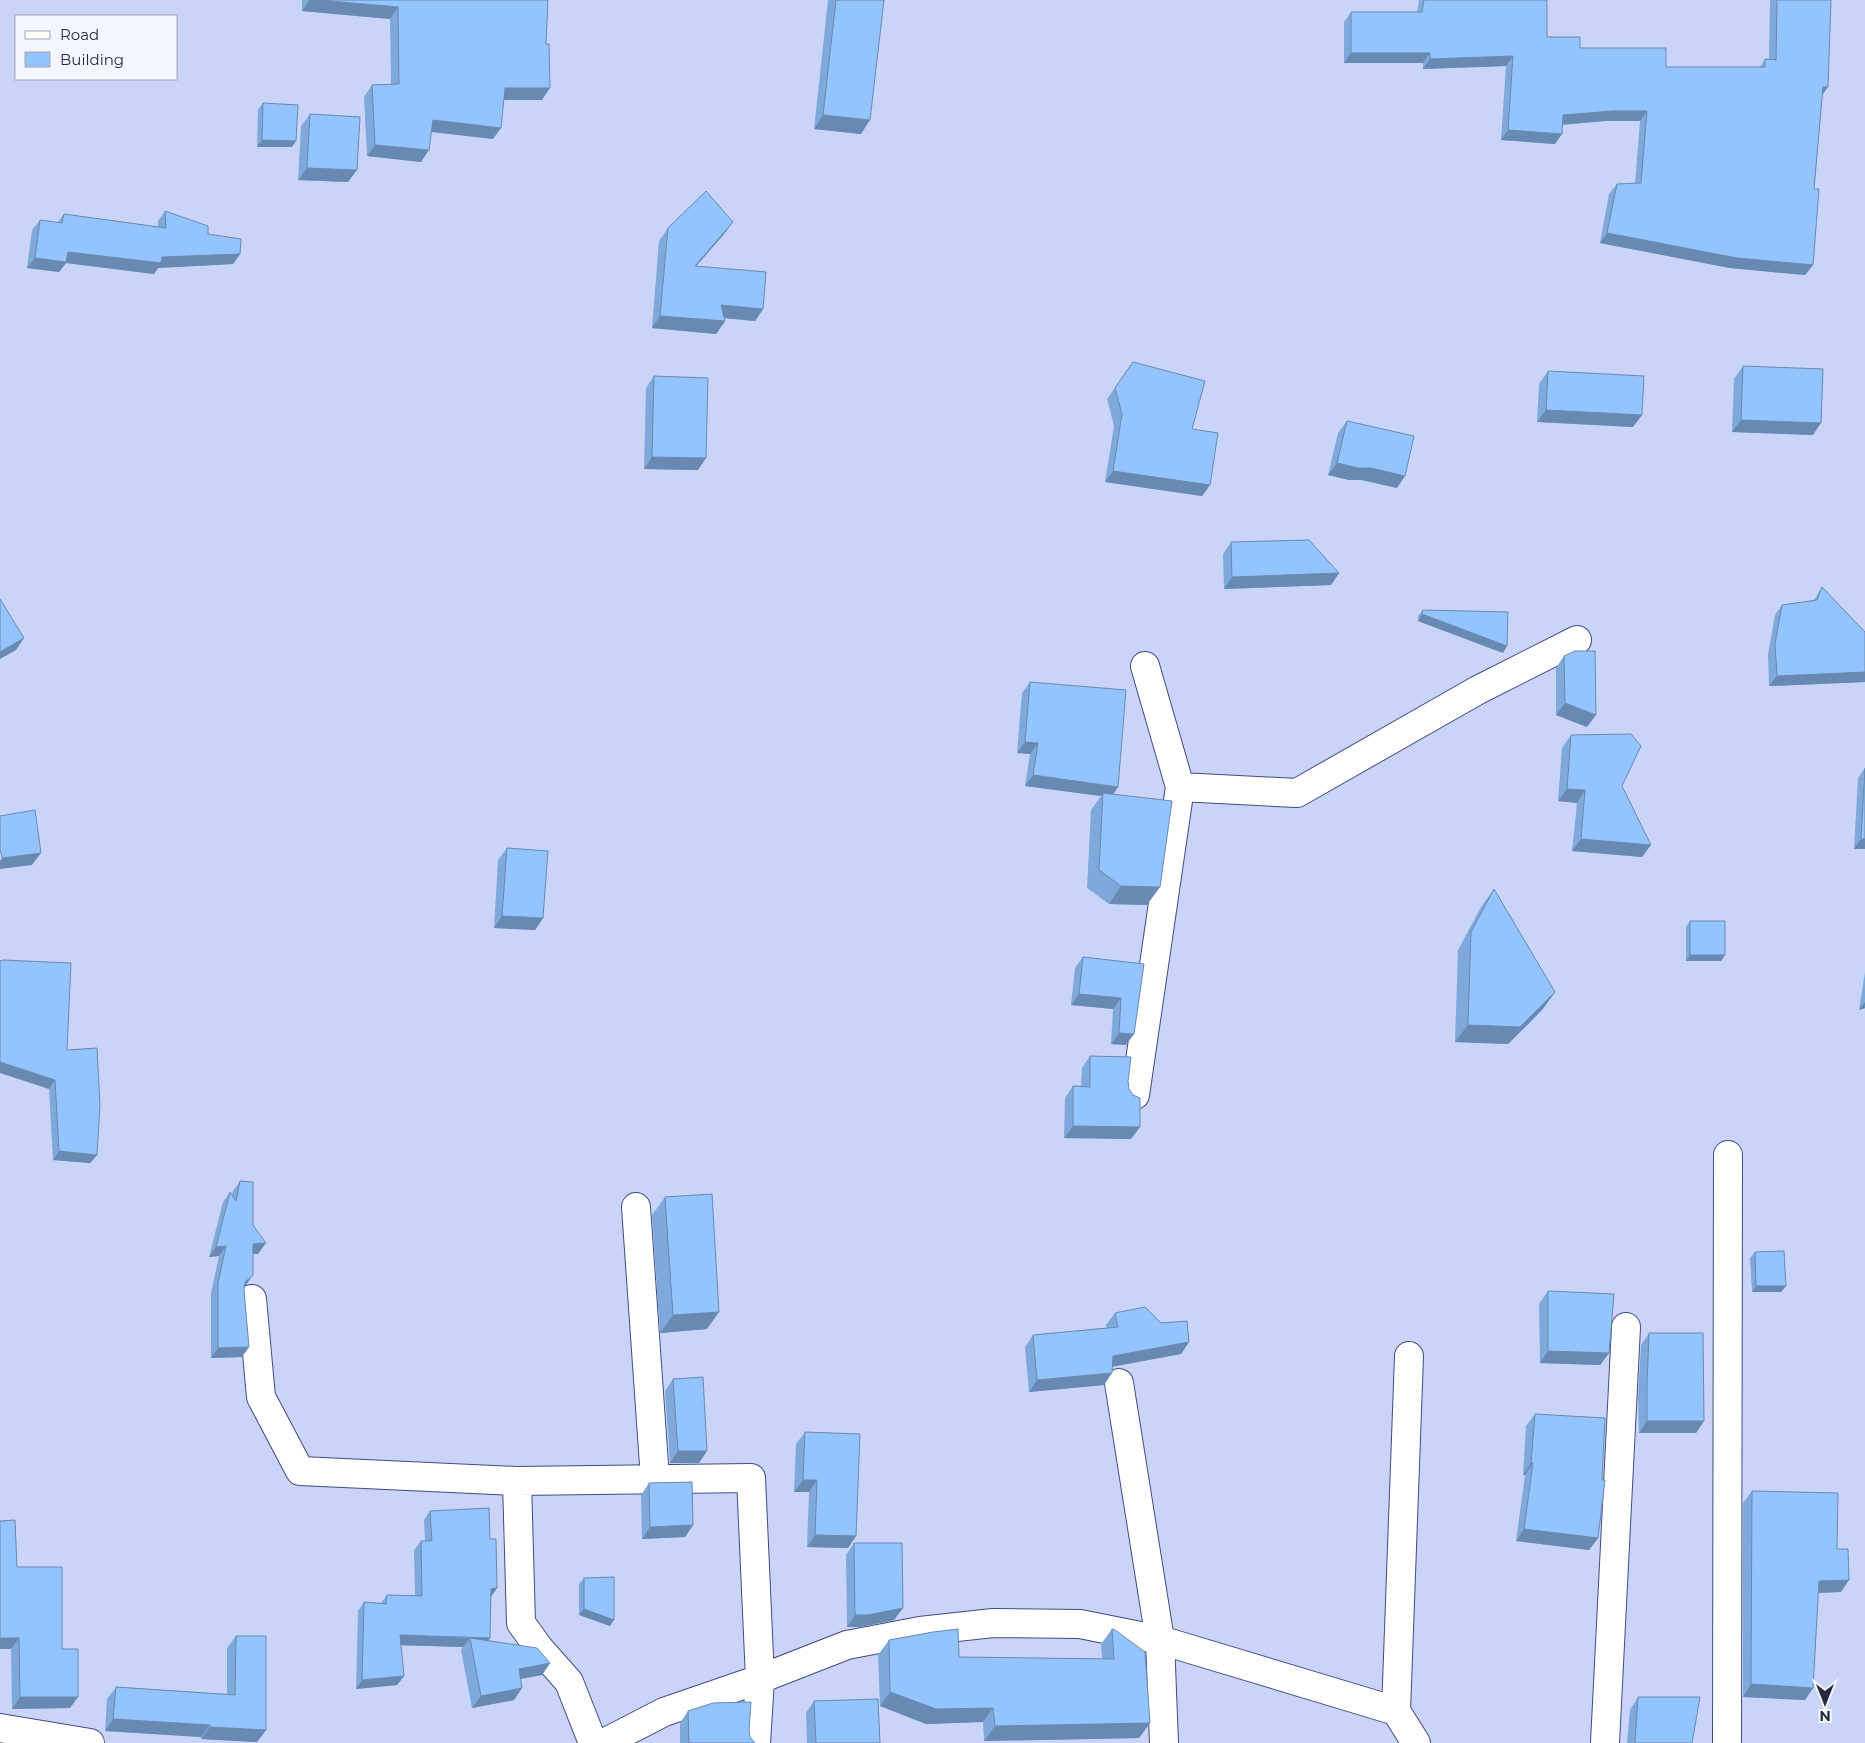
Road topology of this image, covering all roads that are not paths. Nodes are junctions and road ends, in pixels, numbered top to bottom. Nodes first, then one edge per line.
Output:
1 (1577, 640) dead end
2 (1145, 666) dead end
3 (1180, 787) junction
4 (1135, 1095) edge
5 (1728, 1155) dead end
6 (636, 1207) dead end
7 (252, 1299) dead end
8 (1626, 1327) dead end
9 (1409, 1356) dead end
10 (1119, 1383) dead end
11 (654, 1479) junction
12 (518, 1481) junction
13 (1160, 1640) junction
14 (760, 1679) junction
15 (1396, 1711) junction
16 (0, 1728) edge
17 (49, 1739) edge
18 (90, 1743) edge
19 (593, 1743) edge
20 (604, 1743) edge
21 (756, 1743) edge
22 (1164, 1743) edge
23 (1416, 1743) edge
24 (1605, 1743) edge
25 (1727, 1743) edge

1 - 3 street
2 - 3 street
3 - 4 street
5 - 25 street
6 - 11 street
7 - 12 street
8 - 24 street
9 - 15 street
10 - 13 street
11 - 12 street
11 - 14 street
12 - 19 street
13 - 14 street
13 - 15 street
13 - 22 street
14 - 20 street
14 - 21 street
15 - 23 street
16 - 17 street
17 - 18 street

